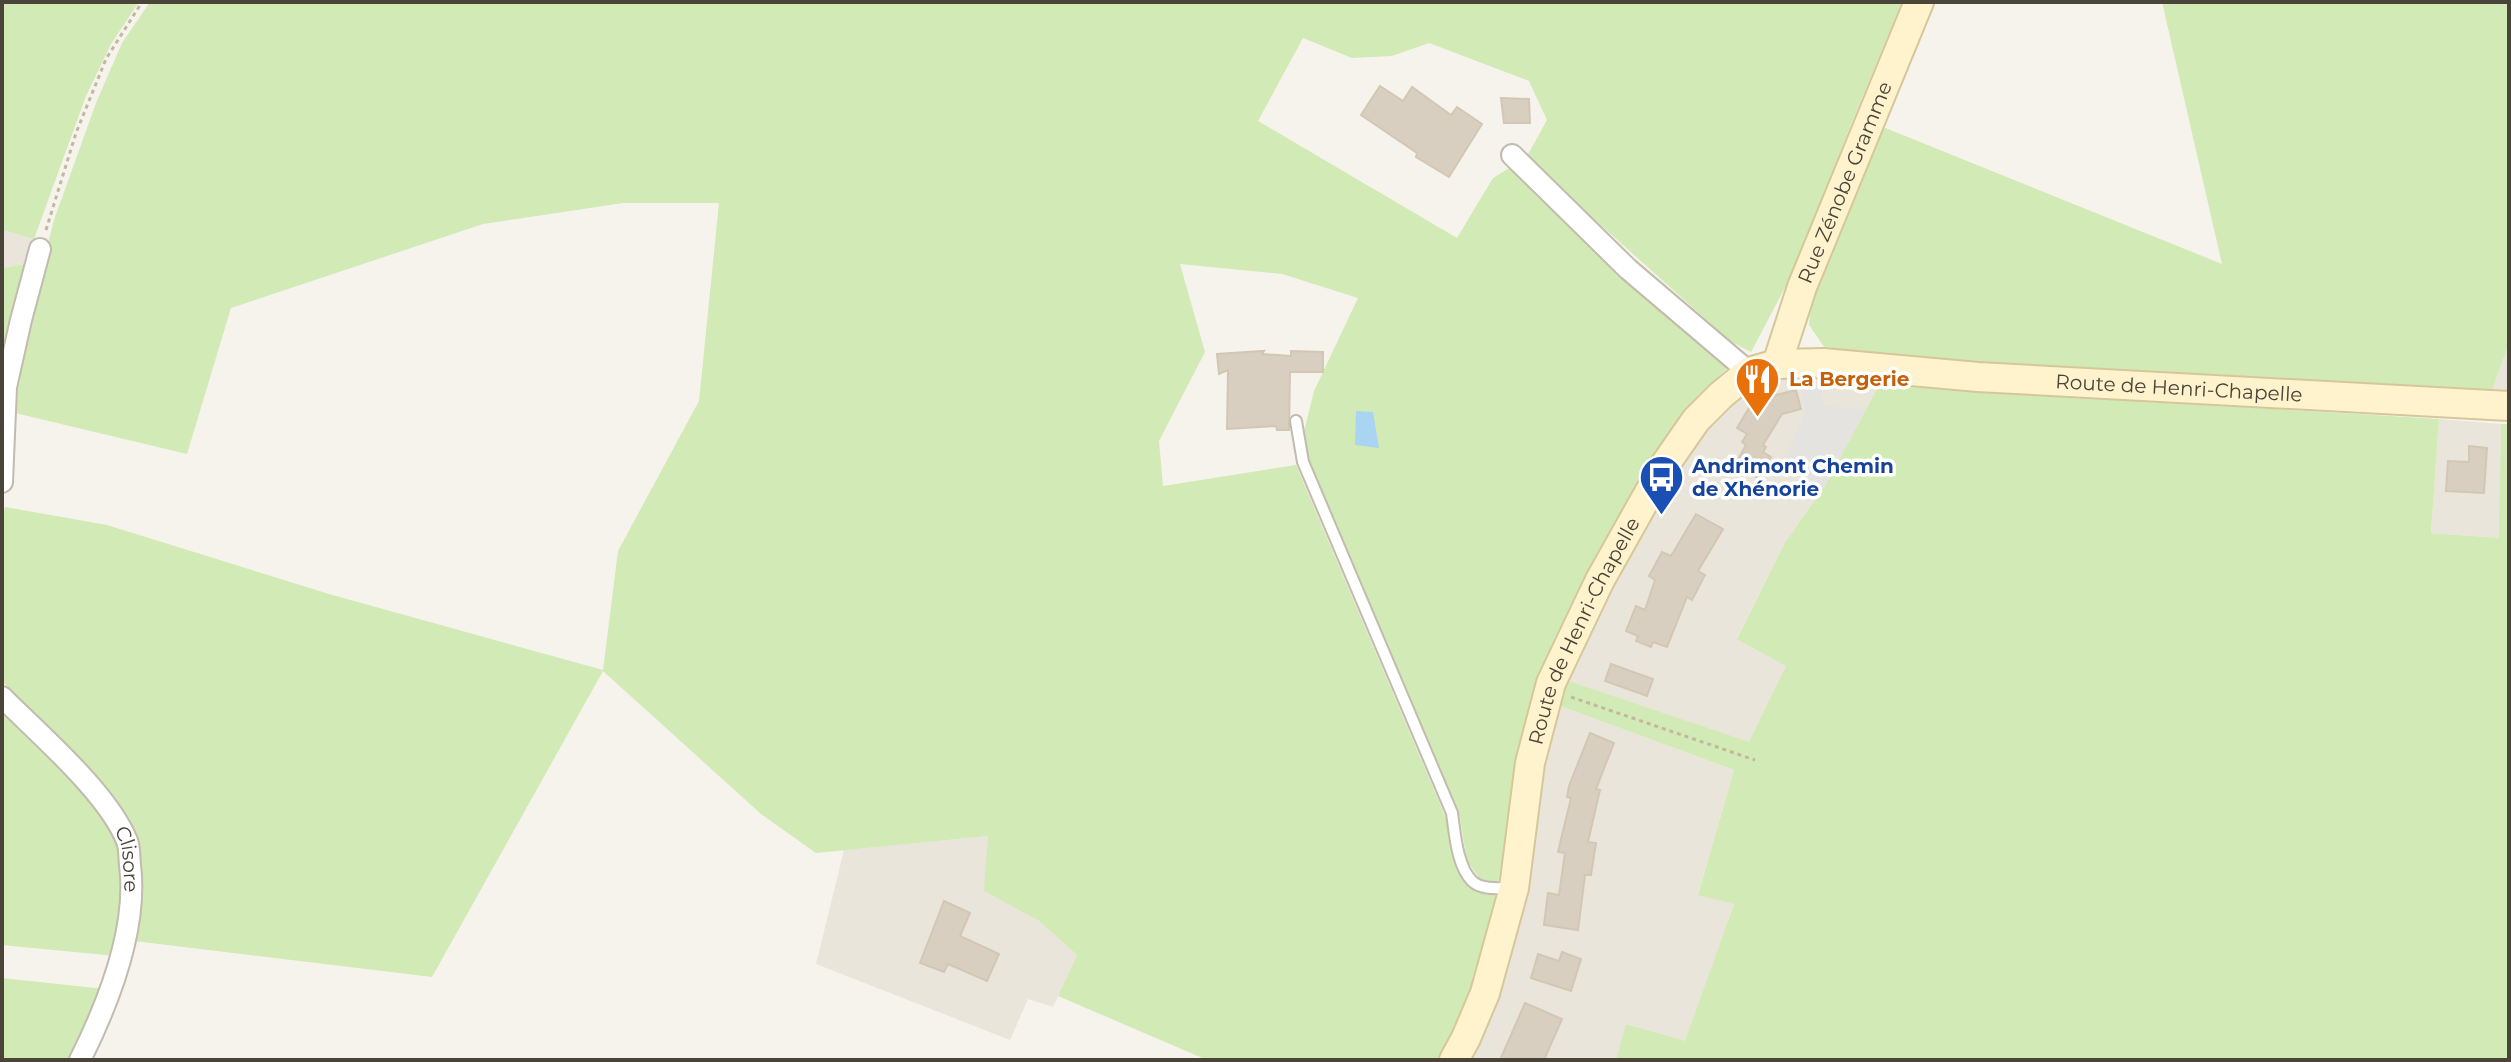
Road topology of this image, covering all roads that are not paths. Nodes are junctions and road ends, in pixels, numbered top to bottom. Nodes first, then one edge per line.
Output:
1 (1919, 2) edge
2 (1512, 155) dead end
3 (40, 249) road end
4 (1777, 364) junction
5 (1749, 372) junction
6 (2509, 406) edge
7 (1296, 421) dead end
8 (2, 482) edge
9 (2, 697) edge
10 (1514, 888) junction
11 (80, 1060) edge
12 (1454, 1060) edge

1 - 4 street, Rue Zénobe Gramme
2 - 5 street
3 - 8 street
4 - 5 street, Route de Henri-Chapelle
4 - 6 street, Route de Henri-Chapelle
5 - 10 street, Route de Henri-Chapelle
7 - 10 lane
9 - 11 street, Clisore
10 - 12 street, Route de Henri-Chapelle

